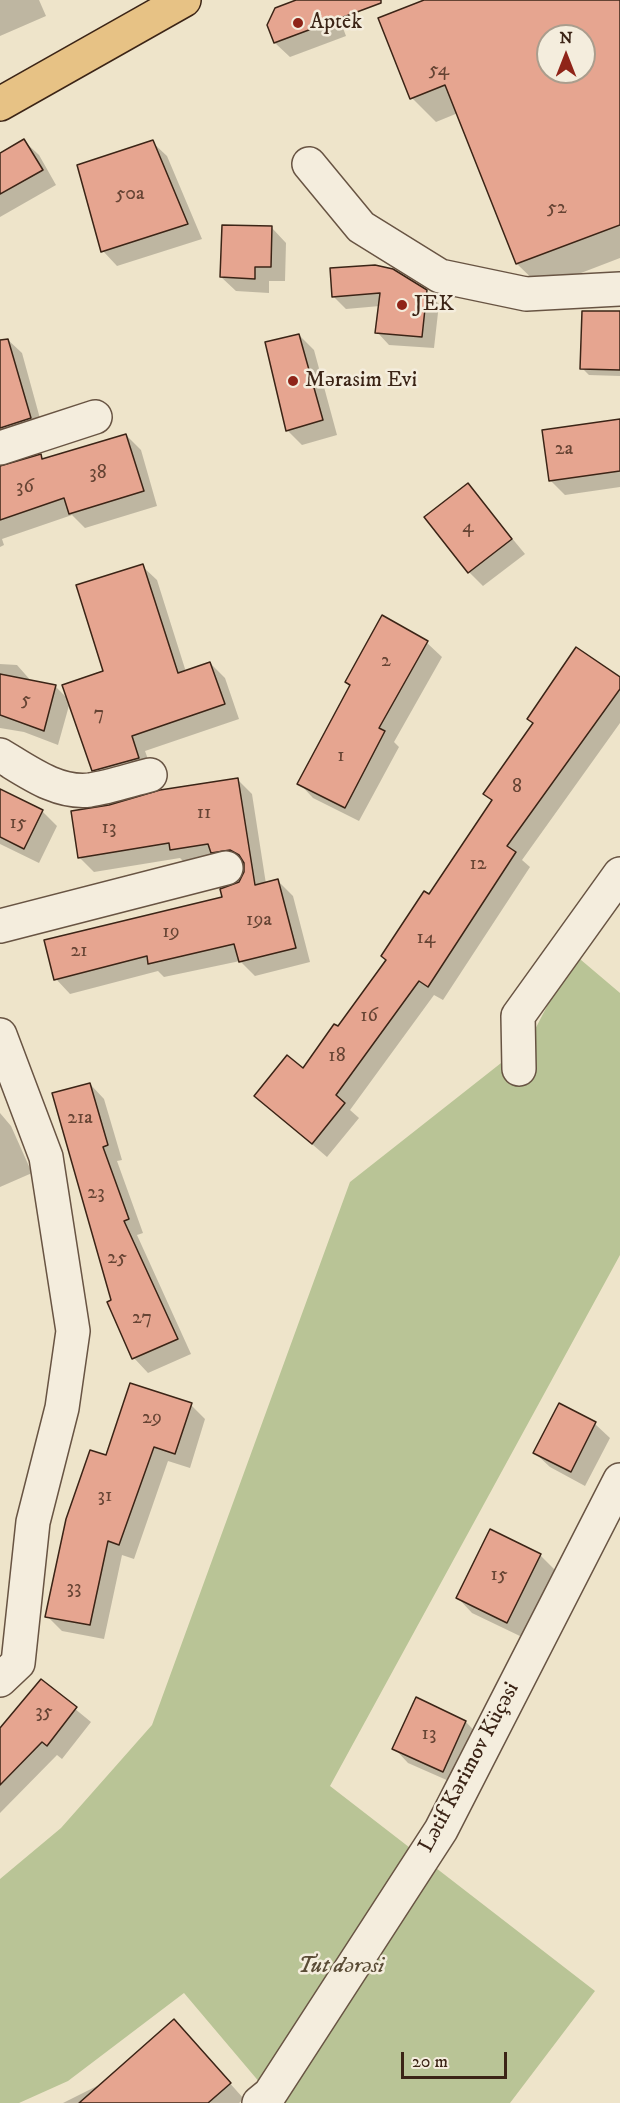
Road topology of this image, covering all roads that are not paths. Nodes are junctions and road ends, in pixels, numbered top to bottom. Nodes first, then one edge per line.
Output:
1 (184, 0) edge
2 (0, 104) edge
3 (309, 164) dead end
4 (620, 289) edge
5 (95, 417) dead end
6 (0, 448) edge
7 (0, 755) edge
8 (150, 775) dead end
9 (226, 868) dead end
10 (620, 874) edge
11 (0, 926) edge
12 (0, 1035) edge
13 (519, 1069) dead end
14 (620, 1480) edge
15 (0, 1680) edge
16 (259, 2103) edge

1 - 2 main road
3 - 4 street
5 - 6 street
7 - 8 street
9 - 11 street
10 - 13 street
12 - 15 street
14 - 16 street, Lətif Kərimov Küçəsi

